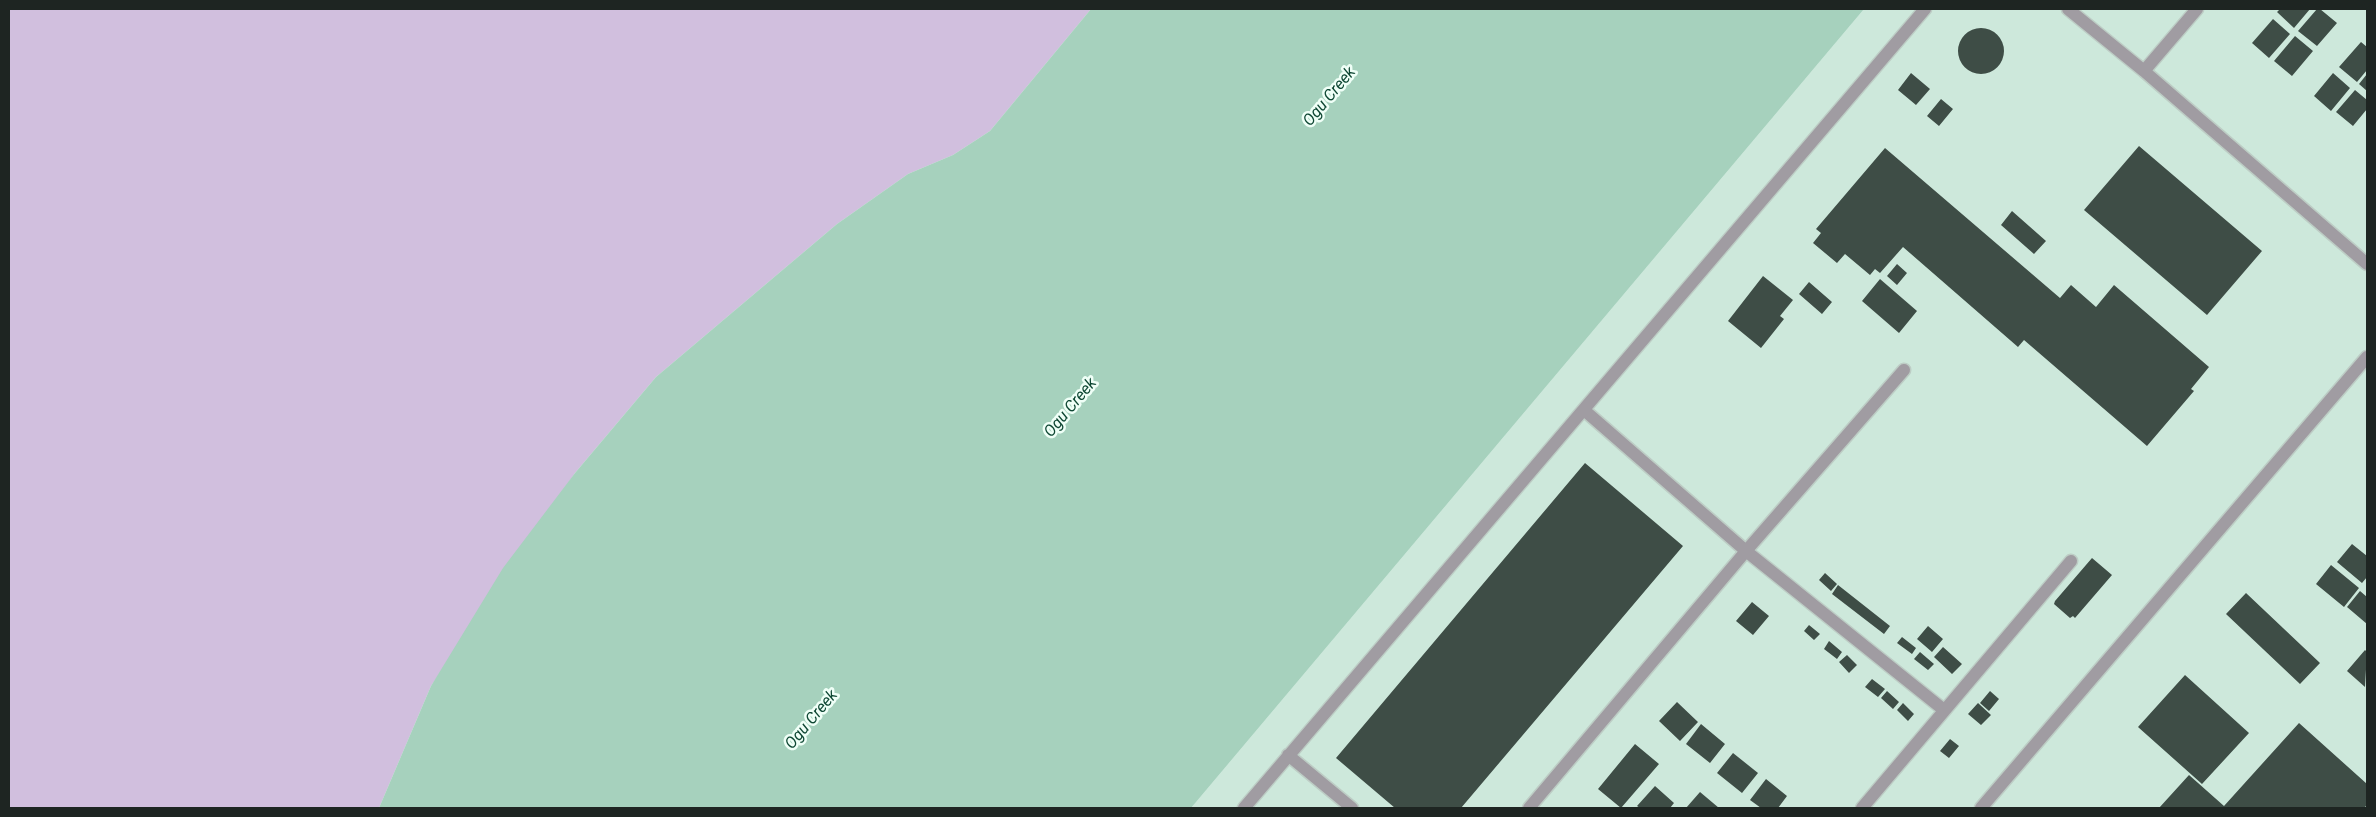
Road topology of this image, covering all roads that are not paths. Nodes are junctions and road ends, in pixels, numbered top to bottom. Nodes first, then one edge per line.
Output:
1 (1925, 9) edge
2 (2068, 9) edge
3 (2197, 9) edge
4 (2144, 71) junction
5 (2367, 264) edge
6 (2367, 357) edge
7 (1904, 370) dead end
8 (1584, 410) junction
9 (1746, 551) junction
10 (2071, 561) dead end
11 (1944, 710) junction
12 (1288, 755) junction
13 (1244, 808) edge
14 (1352, 808) edge
15 (1529, 808) edge
16 (1862, 808) edge
17 (1981, 808) edge

1 - 8 lane
2 - 4 lane
3 - 4 lane
4 - 5 lane
6 - 17 lane
7 - 9 lane
8 - 9 lane
8 - 12 lane
9 - 11 lane
9 - 15 lane
10 - 11 lane
11 - 16 lane
12 - 13 lane
12 - 14 lane

